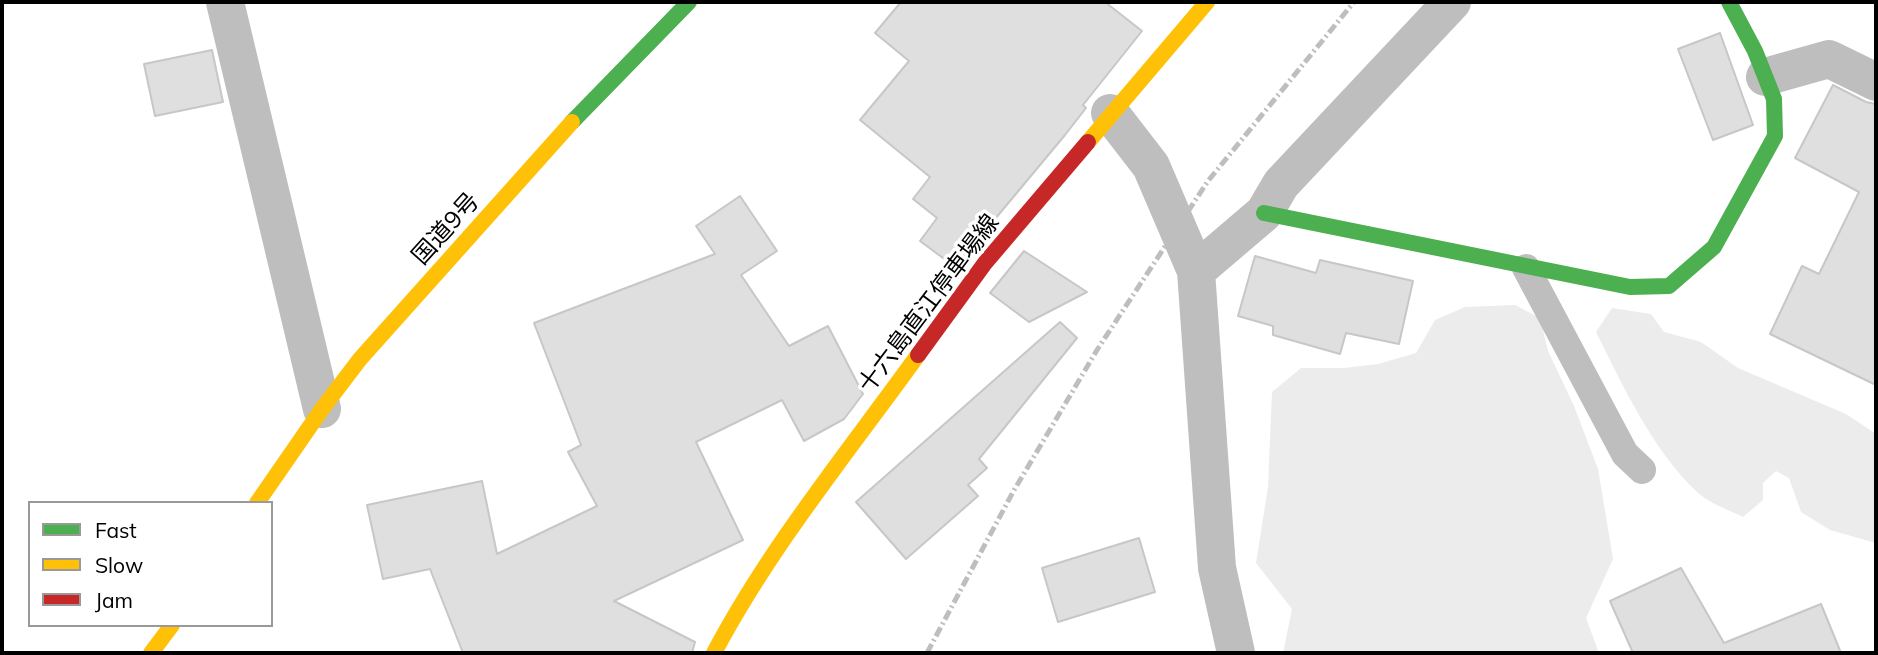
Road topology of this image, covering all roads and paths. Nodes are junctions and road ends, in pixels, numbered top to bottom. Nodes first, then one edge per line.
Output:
1 (225, 2) edge
2 (689, 2) edge
3 (1208, 2) edge
4 (1452, 2) edge
5 (1729, 2) edge
6 (1765, 76) junction
7 (1876, 82) edge
8 (1110, 113) junction
9 (1264, 213) junction
10 (1526, 268) junction
11 (1196, 271) junction
12 (322, 409) junction
13 (1642, 470) dead end
14 (258, 501) edge
15 (171, 627) edge
16 (152, 653) edge
17 (714, 653) edge
18 (1236, 653) edge

1 - 12 street
2 - 12 main road, 国道9号
3 - 8 main road, 十六島直江停車場線
4 - 9 street
5 - 6 main road
6 - 7 street
6 - 10 main road
8 - 11 street
8 - 17 main road, 十六島直江停車場線
9 - 10 main road
9 - 11 street
10 - 13 lane
11 - 18 street
12 - 14 main road, 国道9号
15 - 16 main road

